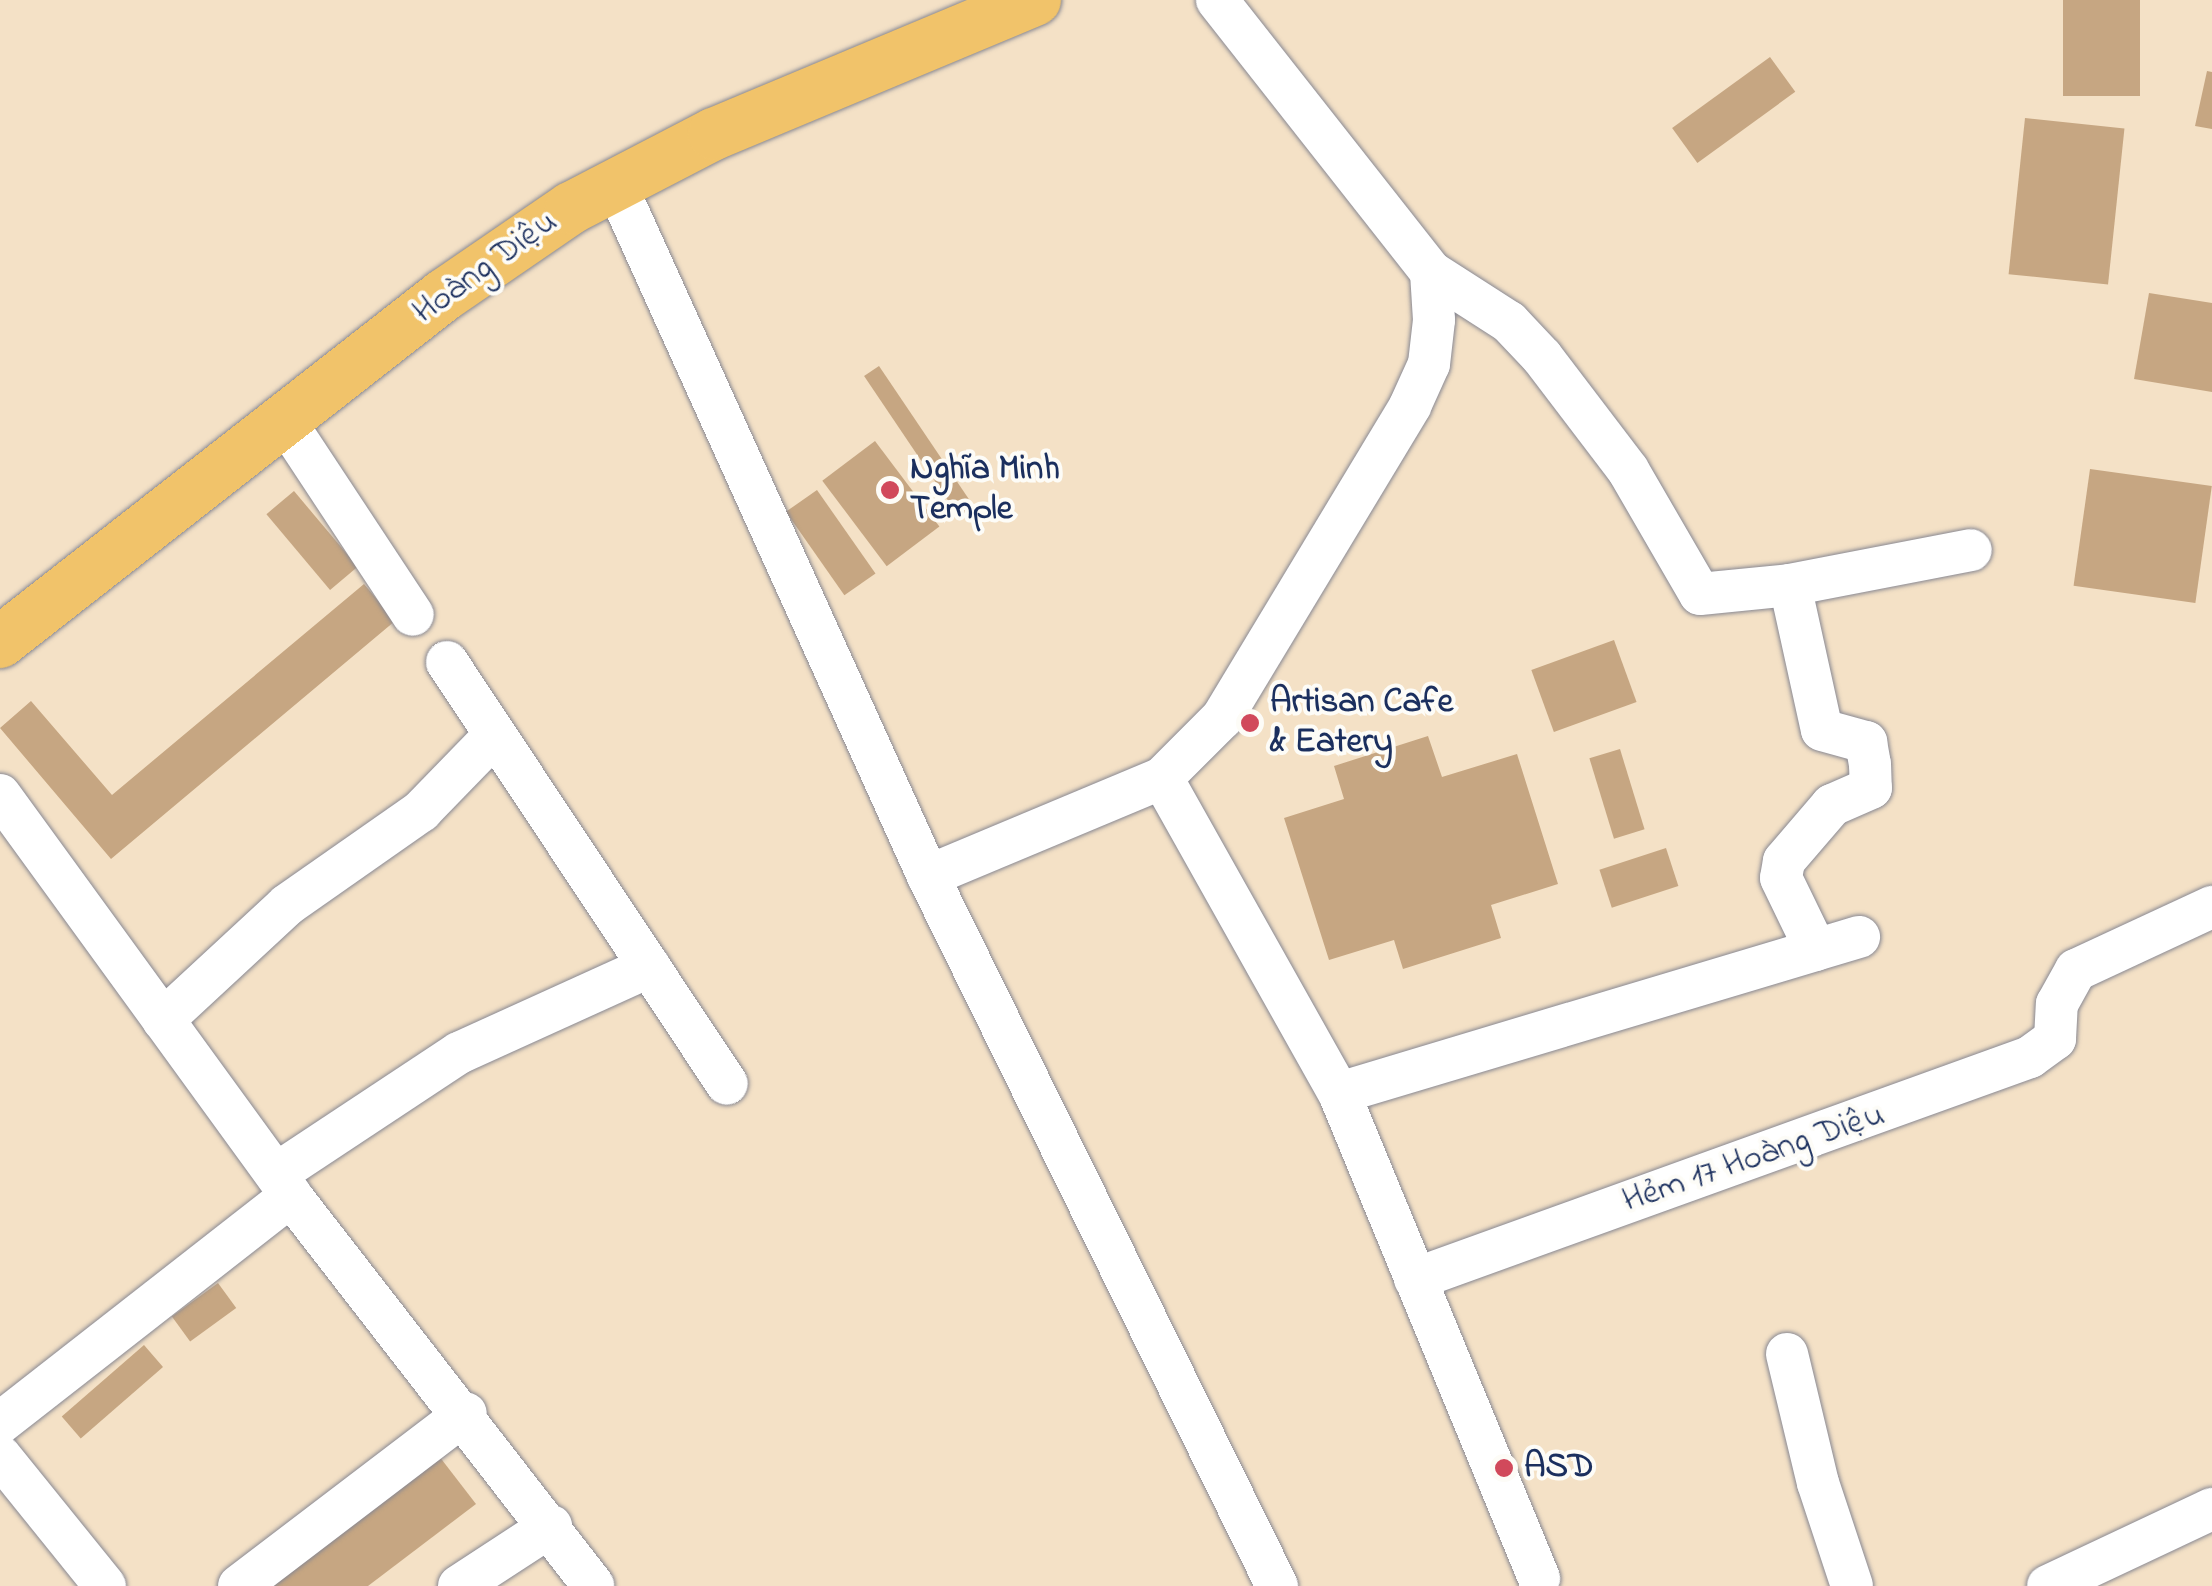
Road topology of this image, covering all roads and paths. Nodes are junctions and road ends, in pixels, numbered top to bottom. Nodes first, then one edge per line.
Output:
1 (1035, 0) edge
2 (1217, 0) edge
3 (615, 183) junction
4 (1431, 272) junction
5 (285, 421) junction
6 (1971, 550) dead end
7 (1790, 585) junction
8 (413, 615) dead end
9 (0, 642) edge
10 (447, 662) dead end
11 (494, 736) junction
12 (1162, 778) junction
13 (0, 794) edge
14 (928, 876) junction
15 (2212, 907) edge
16 (1859, 937) dead end
17 (1816, 950) junction
18 (648, 967) junction
19 (163, 1020) junction
20 (726, 1084) dead end
21 (1340, 1093) junction
22 (283, 1185) junction
23 (1415, 1279) junction
24 (1787, 1354) dead end
25 (466, 1414) junction
26 (0, 1423) edge
27 (0, 1456) edge
28 (2212, 1510) edge
29 (551, 1526) junction
30 (1540, 1578) dead end
31 (105, 1586) edge
32 (239, 1586) edge
33 (459, 1586) edge
34 (594, 1586) edge
35 (1276, 1586) edge
36 (1852, 1586) edge
37 (2048, 1586) edge

1 - 3 main road, Hoàng Diệu
2 - 4 street
3 - 5 main road, Hoàng Diệu
3 - 14 street
4 - 7 street
4 - 12 street
5 - 8 street
5 - 9 main road, Hoàng Diệu
6 - 7 street
7 - 17 street
10 - 11 street
11 - 18 street
11 - 19 street
12 - 14 street
12 - 21 street
13 - 19 street
14 - 35 street
15 - 23 street, Hẻm 17 Hoàng Diệu
16 - 17 street
17 - 21 street
18 - 20 street
18 - 22 street
19 - 22 street
21 - 23 street
22 - 25 street
22 - 26 street
23 - 30 street
24 - 36 street
25 - 29 street
25 - 32 street
27 - 31 street
28 - 37 street
29 - 33 street
29 - 34 street

